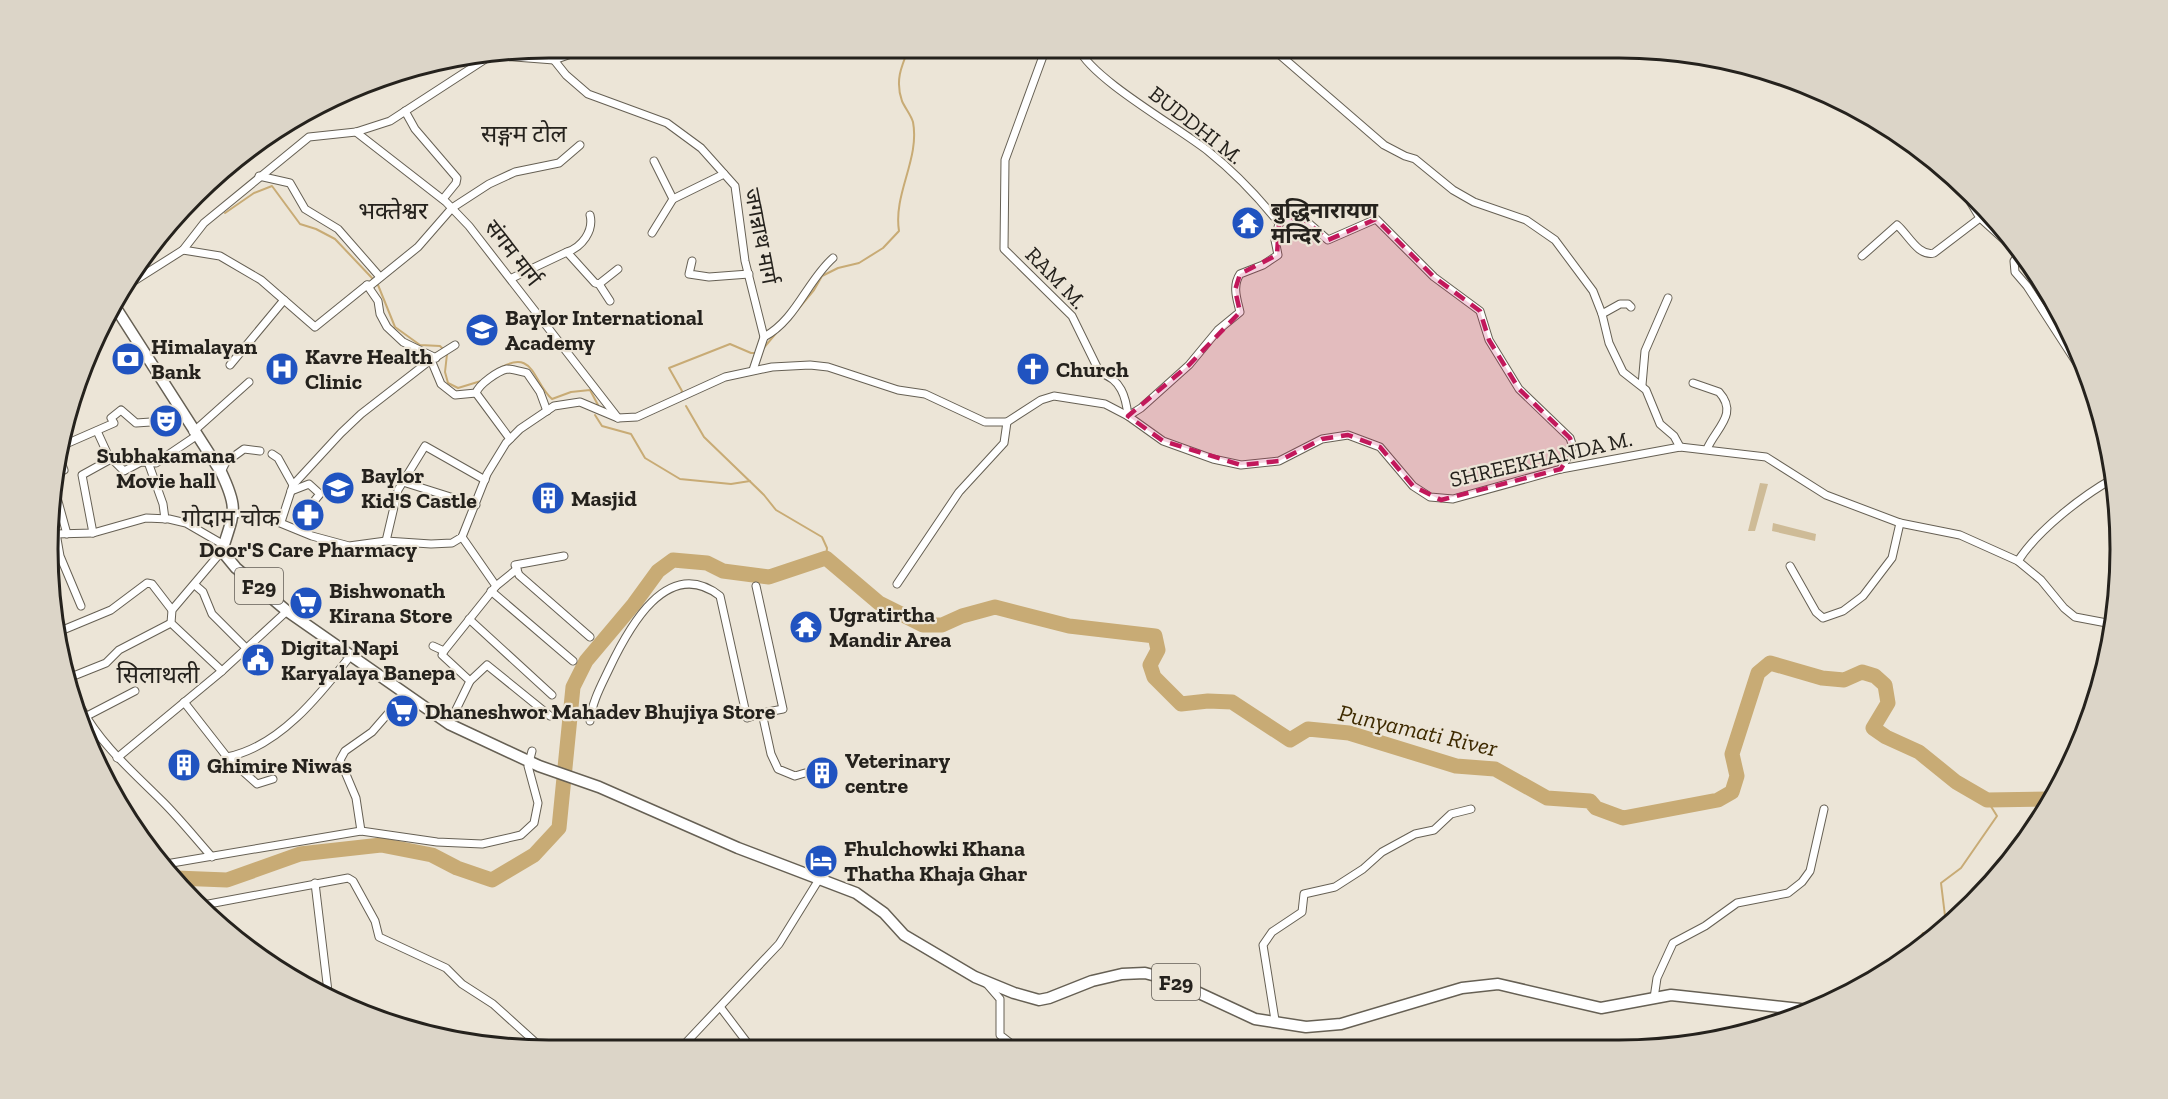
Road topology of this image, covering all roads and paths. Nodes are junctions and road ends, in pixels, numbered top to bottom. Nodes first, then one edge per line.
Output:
1 (560, 58) edge
2 (1042, 58) edge
3 (1083, 58) edge
4 (1283, 58) edge
5 (538, 59) edge
6 (554, 60) junction
7 (477, 64) edge
8 (405, 111) junction
9 (356, 132) junction
10 (579, 145) dead end
11 (654, 161) dead end
12 (724, 174) junction
13 (259, 176) junction
14 (443, 199) junction
15 (673, 199) junction
16 (452, 208) junction
17 (590, 215) dead end
18 (1980, 218) joint
19 (1984, 221) edge
20 (1279, 223) junction
21 (652, 233) dead end
22 (183, 250) junction
23 (567, 252) junction
24 (1862, 256) dead end
25 (833, 258) dead end
26 (2015, 260) edge
27 (692, 261) dead end
28 (618, 269) dead end
29 (749, 274) junction
30 (142, 276) edge
31 (380, 277) junction
32 (512, 278) junction
33 (599, 284) junction
34 (367, 285) junction
35 (1668, 298) dead end
36 (284, 300) junction
37 (610, 301) dead end
38 (1631, 307) dead end
39 (119, 313) edge
40 (1602, 314) junction
41 (764, 337) junction
42 (2064, 342) edge
43 (455, 345) dead end
44 (434, 359) junction
45 (230, 365) dead end
46 (753, 368) junction
47 (249, 382) dead end
48 (1693, 383) dead end
49 (1642, 385) junction
50 (477, 393) junction
51 (547, 411) junction
52 (1128, 416) junction
53 (618, 418) junction
54 (151, 422) dead end
55 (1007, 422) junction
56 (97, 431) junction
57 (195, 434) junction
58 (510, 439) junction
59 (71, 442) edge
60 (1680, 447) junction
61 (1707, 449) junction
62 (260, 451) dead end
63 (272, 454) dead end
64 (111, 459) junction
65 (148, 462) junction
66 (1561, 469) junction
67 (220, 472) junction
68 (485, 480) junction
69 (403, 482) junction
70 (2105, 487) edge
71 (292, 488) junction
72 (315, 500) dead end
73 (476, 505) junction
74 (61, 511) edge
75 (234, 513) junction
76 (165, 519) junction
77 (281, 522) junction
78 (1900, 523) junction
79 (59, 533) edge
80 (67, 534) junction
81 (93, 534) junction
82 (462, 537) junction
83 (386, 541) junction
84 (58, 547) edge
85 (223, 548) junction
86 (564, 556) dead end
87 (2018, 561) junction
88 (1790, 566) dead end
89 (517, 569) junction
90 (897, 584) dead end
91 (195, 585) junction
92 (756, 586) dead end
93 (494, 588) junction
94 (81, 606) dead end
95 (172, 610) junction
96 (287, 610) junction
97 (469, 619) junction
98 (2104, 622) edge
99 (171, 623) junction
100 (65, 629) edge
101 (590, 637) dead end
102 (433, 646) dead end
103 (246, 648) junction
104 (444, 651) junction
105 (351, 656) junction
106 (573, 661) dead end
107 (222, 671) junction
108 (75, 676) edge
109 (470, 681) junction
110 (135, 691) dead end
111 (405, 694) junction
112 (552, 695) dead end
113 (184, 702) junction
114 (87, 712) edge
115 (762, 713) junction
116 (550, 716) dead end
117 (590, 721) dead end
118 (449, 724) junction
119 (92, 725) edge
120 (227, 757) junction
121 (117, 758) junction
122 (534, 759) junction
123 (805, 773) dead end
124 (273, 779) dead end
125 (1472, 809) dead end
126 (1824, 809) dead end
127 (361, 831) junction
128 (212, 857) junction
129 (172, 863) edge
130 (818, 880) junction
131 (315, 883) junction
132 (210, 904) edge
133 (986, 982) junction
134 (328, 988) edge
135 (1654, 998) junction
136 (721, 1008) junction
137 (1792, 1008) edge
138 (1275, 1020) junction
139 (532, 1039) edge
140 (687, 1040) edge
141 (745, 1040) edge
142 (1007, 1040) edge

1 - 6 street
2 - 52 street, RAM M.
3 - 20 street, BUDDHI M.
4 - 40 street
5 - 6 street
6 - 12 street, जगन्नाथ मार्ग
7 - 8 street
8 - 9 street
8 - 14 street
9 - 13 street
9 - 14 street, संगम मार्ग
10 - 16 street
11 - 15 street
12 - 15 street
12 - 29 street, जगन्नाथ मार्ग
13 - 22 street
13 - 31 street
14 - 16 street, संगम मार्ग
15 - 21 street
16 - 31 street
16 - 32 street, संगम मार्ग
17 - 23 street
18 - 19 street
18 - 24 street
20 - 52 street
20 - 66 street
22 - 30 street
22 - 36 street
23 - 32 street
23 - 33 street
25 - 41 street
26 - 42 street
27 - 29 street
28 - 33 street
29 - 41 street, जगन्नाथ मार्ग
31 - 34 street
32 - 53 street, संगम मार्ग
33 - 37 street
34 - 36 street
34 - 44 street
35 - 49 street
36 - 45 street
38 - 40 street
39 - 57 main road
40 - 49 street
41 - 46 street
43 - 44 street
44 - 50 street
44 - 71 street
46 - 53 street
46 - 55 street
47 - 57 street
48 - 61 street
49 - 60 street
50 - 51 street
50 - 58 street
51 - 53 street
51 - 58 street
52 - 55 street, SHREEKHANDA M.
52 - 66 street, SHREEKHANDA M.
54 - 56 street
55 - 90 street
56 - 59 street
56 - 64 street
57 - 65 street
57 - 67 main road
58 - 68 street
60 - 61 street, SHREEKHANDA M.
60 - 66 street, SHREEKHANDA M.
61 - 78 street, SHREEKHANDA M.
62 - 67 street
63 - 71 street
64 - 65 street
64 - 81 street
65 - 76 street
67 - 75 main road
68 - 69 street
68 - 73 street
69 - 73 street
69 - 83 street
70 - 87 street
71 - 72 street
71 - 77 street
73 - 82 street
74 - 80 street
75 - 77 street
75 - 85 main road, F29
76 - 81 street
76 - 85 street
77 - 83 street
78 - 87 street, SHREEKHANDA M.
78 - 88 street
79 - 80 street
80 - 81 street
82 - 83 street
82 - 93 street
84 - 94 street
85 - 91 street
85 - 96 main road, F29
86 - 89 street
87 - 98 street, SHREEKHANDA M.
89 - 93 street
89 - 101 street
91 - 95 street
91 - 103 street
92 - 115 street
93 - 97 street
93 - 106 street
95 - 99 street
95 - 100 street
96 - 103 street
96 - 105 main road, F29
97 - 104 street
97 - 112 street
99 - 107 street
99 - 108 street
102 - 104 street
103 - 107 street
104 - 109 street
105 - 111 main road, F29
105 - 120 street
107 - 113 street
109 - 116 street
109 - 118 street
110 - 114 street
111 - 118 main road, F29
111 - 127 street
113 - 120 street
113 - 121 street
115 - 117 street
115 - 123 street
118 - 122 main road, F29
119 - 121 street
120 - 124 street
121 - 128 street
122 - 127 street
122 - 130 main road, F29
125 - 138 street
126 - 135 street
127 - 128 street
128 - 129 street
130 - 133 main road, F29
130 - 136 street
131 - 132 street
131 - 134 street
131 - 139 street
133 - 138 main road, F29
133 - 142 street
135 - 137 main road, F29
135 - 138 main road, F29
136 - 140 street
136 - 141 street

